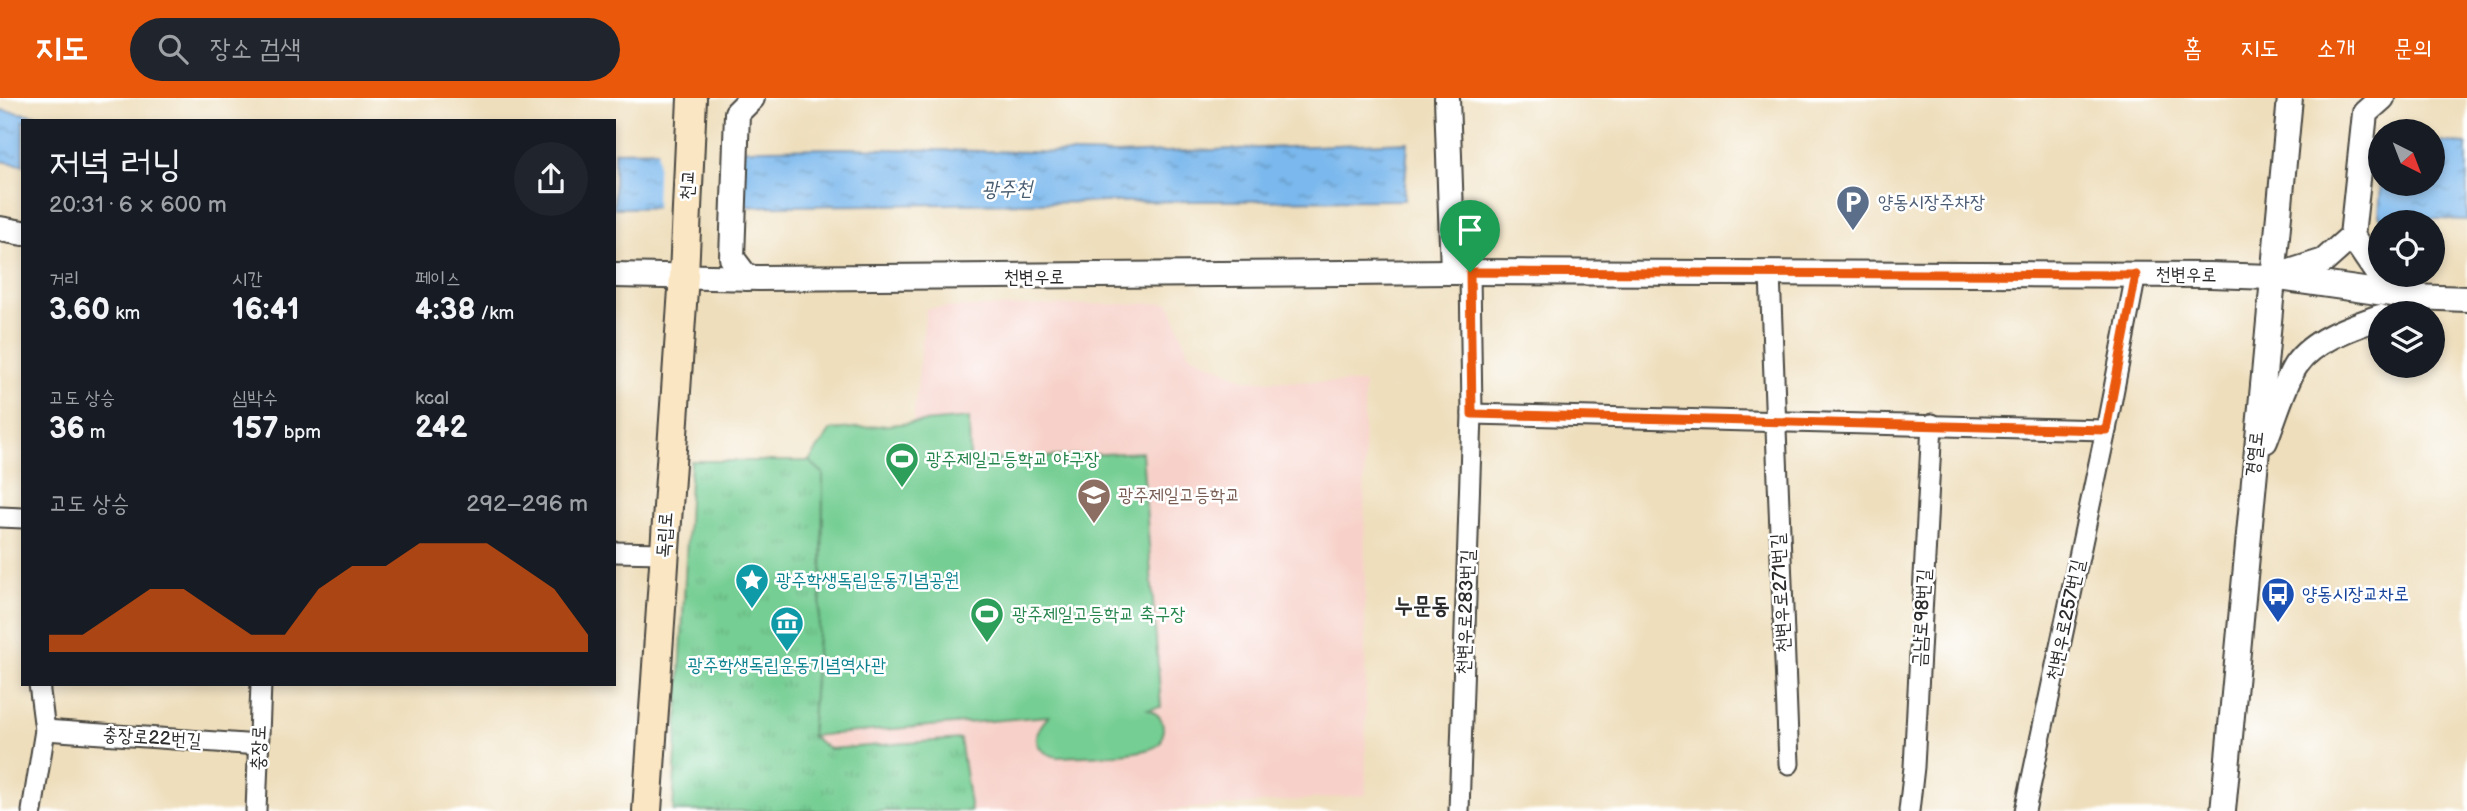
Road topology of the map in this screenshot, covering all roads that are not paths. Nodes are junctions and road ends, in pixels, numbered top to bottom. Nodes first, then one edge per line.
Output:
1 (1447, 98) edge
2 (2290, 98) edge
3 (692, 104) edge
4 (745, 106) edge
5 (2374, 106) edge
6 (0, 229) edge
7 (21, 233) edge
8 (2352, 236) junction
9 (684, 268) junction
10 (1462, 272) junction
11 (1770, 274) junction
12 (616, 275) edge
13 (2136, 275) junction
14 (2272, 277) junction
15 (747, 278) junction
16 (2467, 300) edge
17 (2387, 301) edge
18 (2402, 301) edge
19 (2445, 302) edge
20 (2368, 321) edge
21 (1472, 414) junction
22 (1776, 422) junction
23 (1933, 424) junction
24 (2106, 430) junction
25 (2254, 467) junction
26 (0, 517) edge
27 (21, 518) edge
28 (616, 552) edge
29 (664, 553) junction
30 (39, 686) edge
31 (261, 686) edge
32 (45, 730) junction
33 (259, 745) junction
34 (1789, 764) dead end
35 (2227, 810) edge
36 (32, 811) edge
37 (256, 811) edge
38 (647, 811) edge
39 (1459, 811) edge
40 (1909, 811) edge
41 (2025, 811) edge

1 - 10 street
2 - 14 street, 경열로, bridge
3 - 9 main road, 천교
4 - 15 street
5 - 8 street
6 - 7 street
8 - 14 street
8 - 18 street, 천변우로
9 - 12 street, 천변우로
9 - 15 street, 천변우로
9 - 29 main road, 독립로
10 - 11 street, 천변우로
10 - 15 street, 천변우로
10 - 21 street, 천변우로283번길
11 - 13 street, 천변우로
11 - 22 street, 천변우로271번길
13 - 14 street, 천변우로
13 - 24 street, 천변우로257번길
14 - 17 street, 천변우로
14 - 25 street, 경열로
16 - 19 street, 천변우로
20 - 25 street
21 - 22 street
21 - 39 street, 천변우로283번길
22 - 23 street
22 - 34 street, 천변우로271번길
23 - 24 street
23 - 40 street, 금남로98번길
24 - 41 street, 천변우로257번길
25 - 35 street, 경열로
26 - 27 street
28 - 29 street
29 - 38 main road, 독립로
30 - 32 street
31 - 33 street, 충장로
32 - 33 street, 충장로22번길
32 - 36 street
33 - 37 street, 충장로

